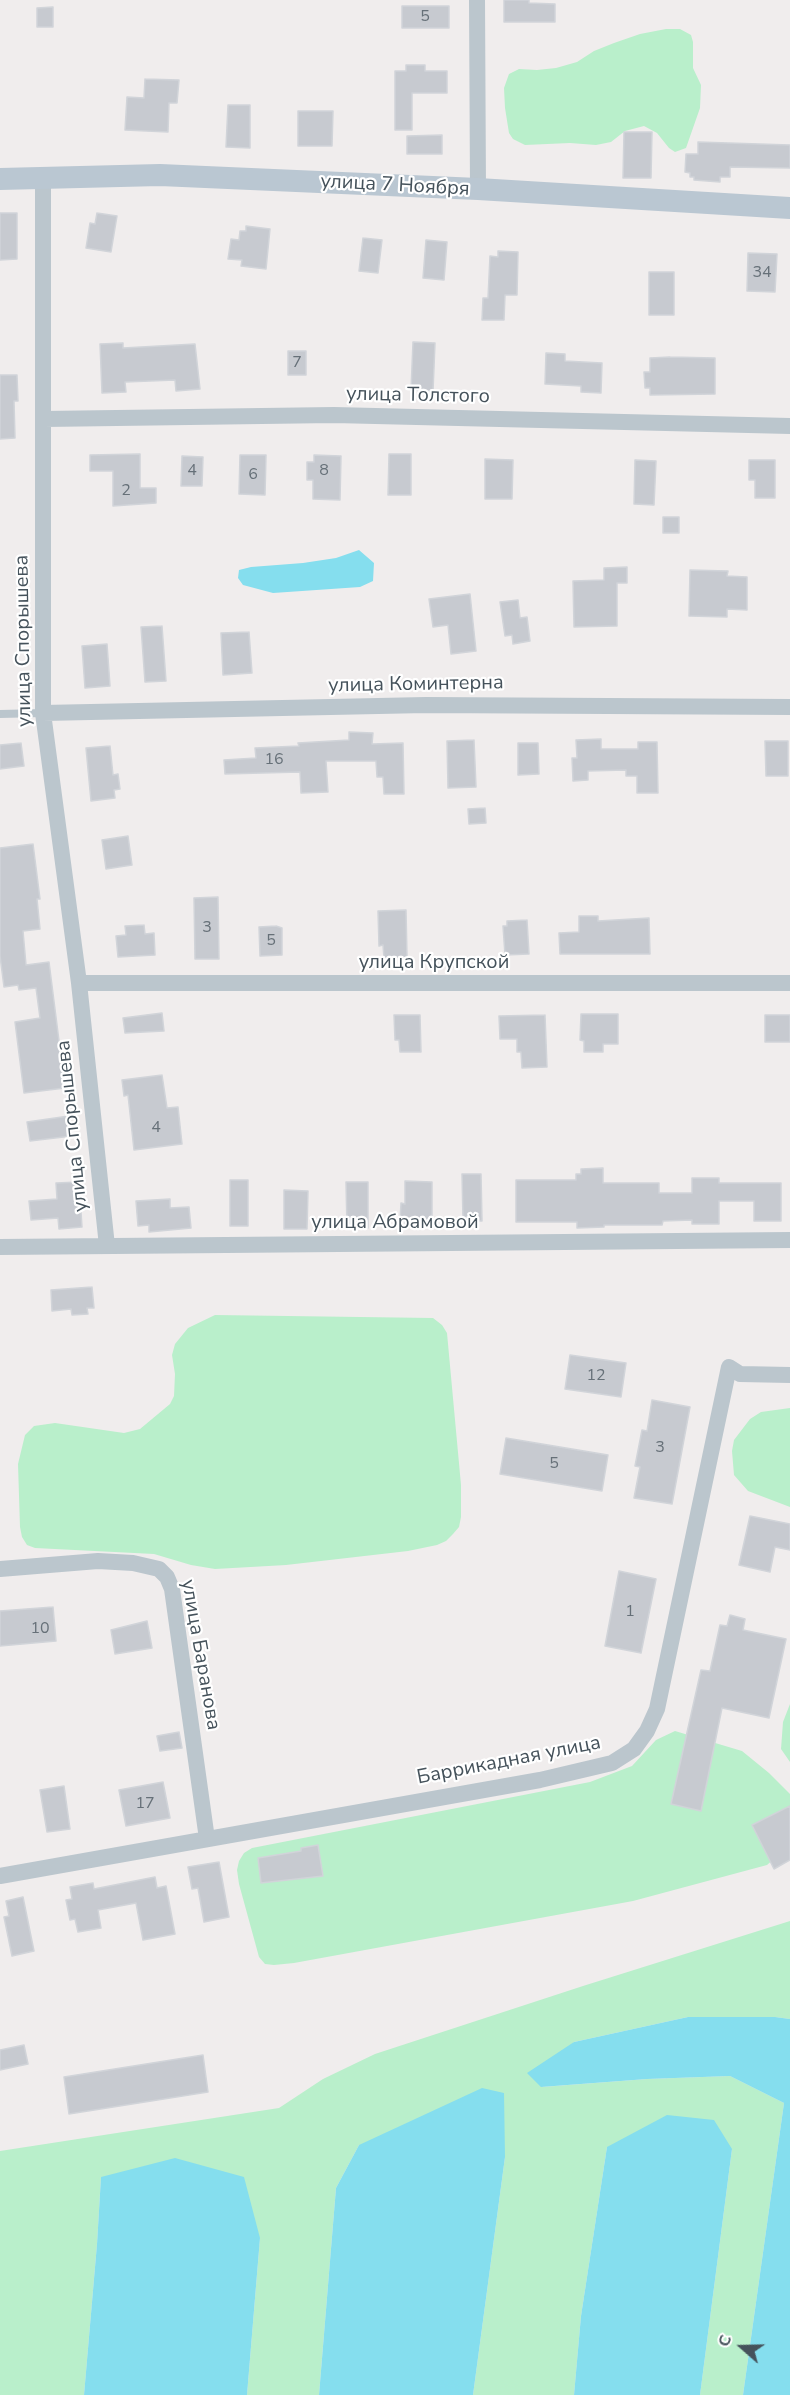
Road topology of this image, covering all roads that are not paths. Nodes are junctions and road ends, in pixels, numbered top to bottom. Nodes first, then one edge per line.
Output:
1 (477, 0) edge
2 (43, 177) junction
3 (0, 179) edge
4 (478, 189) junction
5 (790, 208) edge
6 (44, 419) junction
7 (790, 426) edge
8 (790, 706) edge
9 (43, 713) junction
10 (0, 714) edge
11 (790, 982) edge
12 (79, 983) junction
13 (790, 1240) edge
14 (107, 1246) junction
15 (0, 1247) edge
16 (790, 1375) edge
17 (0, 1569) edge
18 (207, 1839) junction
19 (0, 1875) edge

1 - 4 street
2 - 3 street, улица 7 Ноября
2 - 4 street, улица 7 Ноября
2 - 6 street, улица Спорышева
4 - 5 street, улица 7 Ноября
6 - 7 street, улица Толстого
6 - 9 street, улица Спорышева
8 - 9 street, улица Коминтерна
9 - 10 lane
9 - 12 street, улица Спорышева
11 - 12 street, улица Крупской
12 - 14 street, улица Спорышева
13 - 14 street, улица Абрамовой
14 - 15 street, улица Абрамовой
16 - 18 street, Баррикадная улица
17 - 18 street, улица Баранова
18 - 19 street, Баррикадная улица

